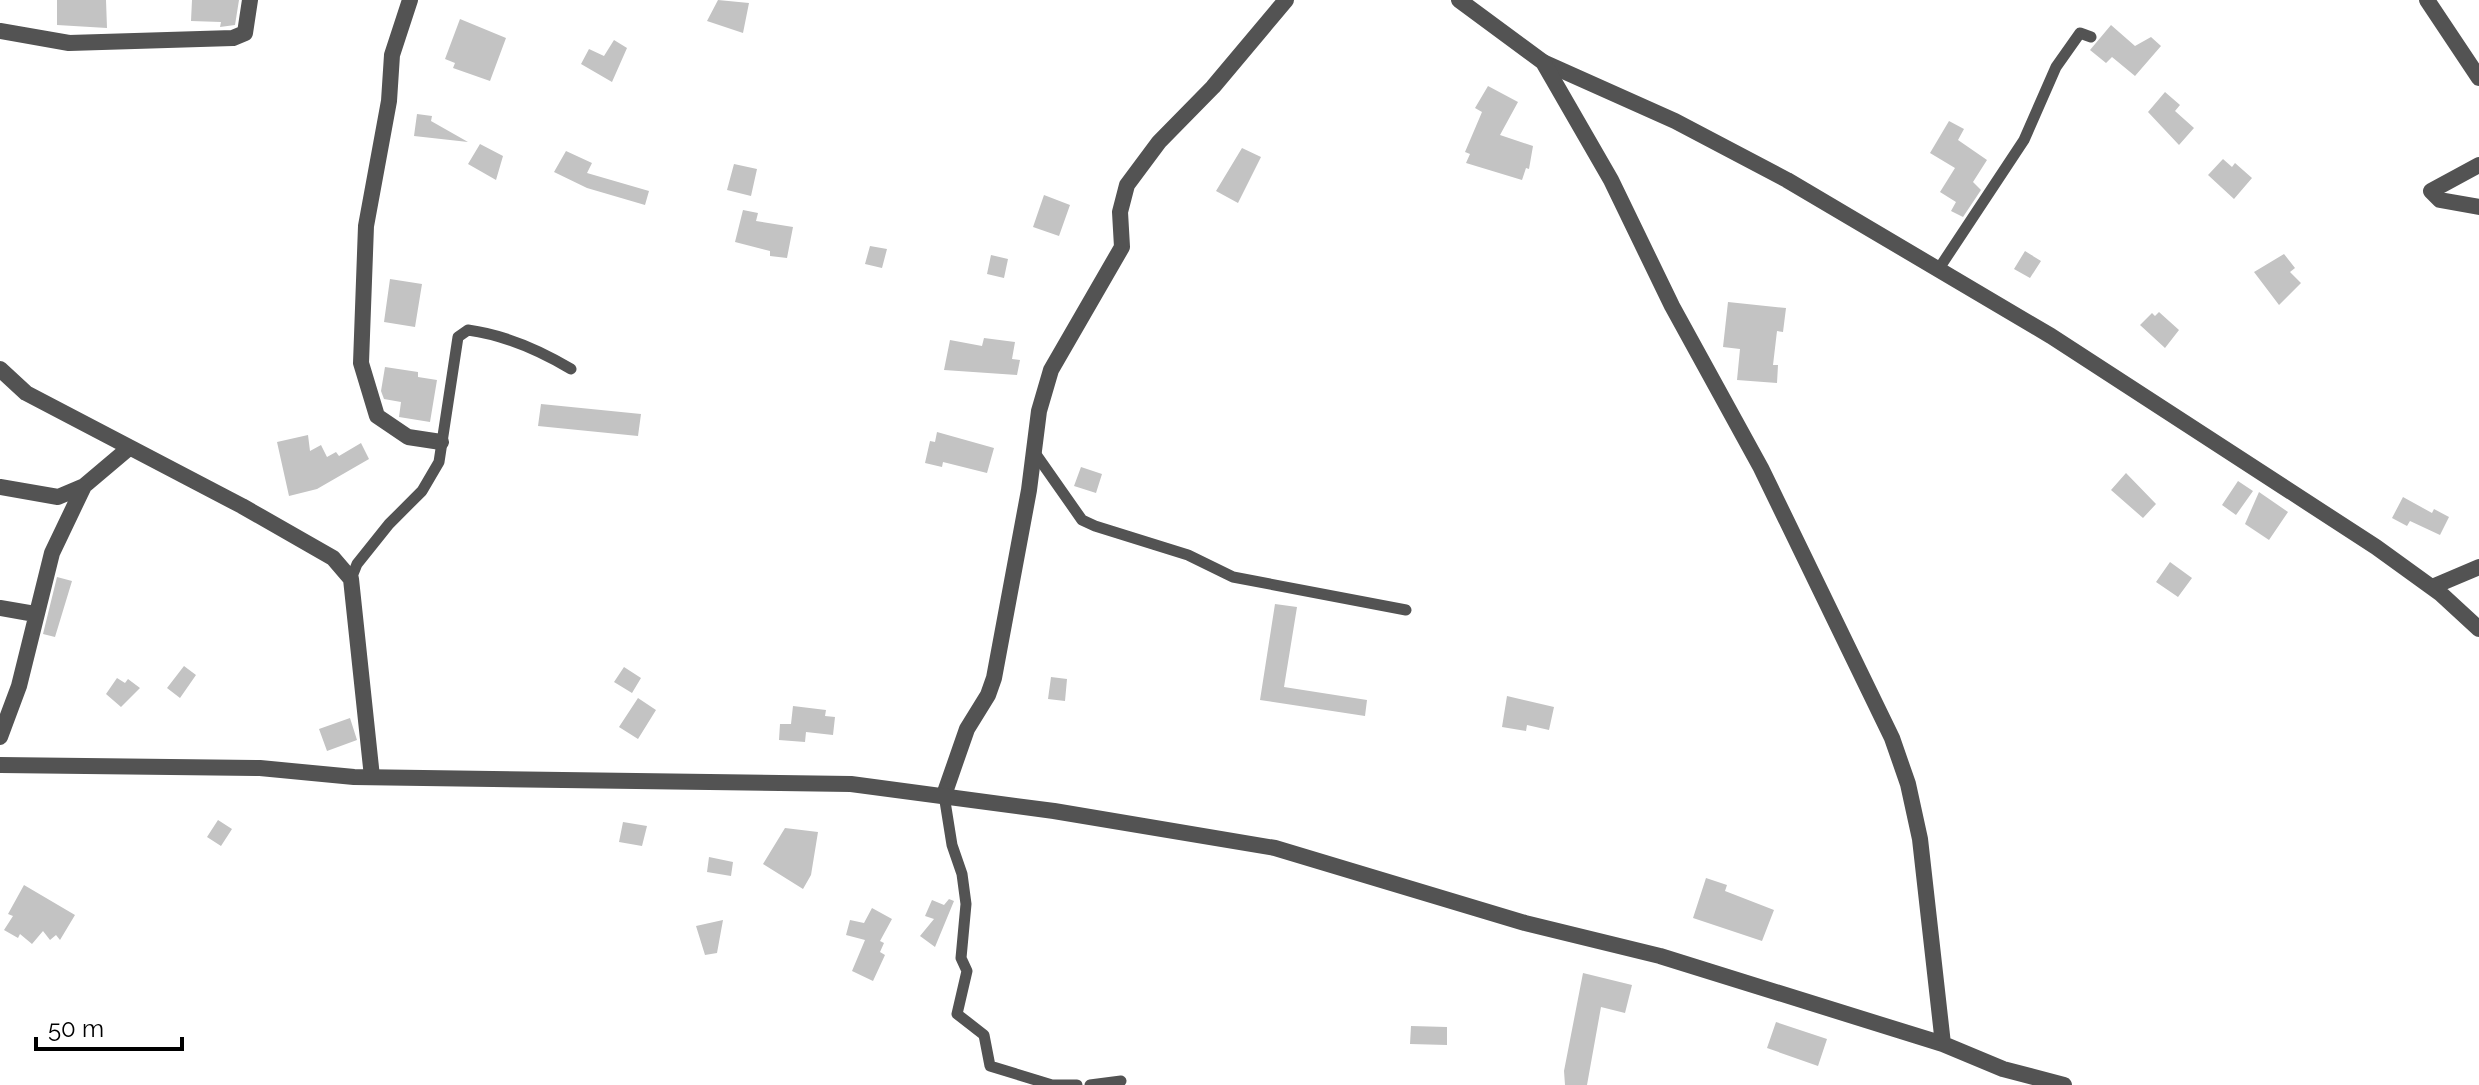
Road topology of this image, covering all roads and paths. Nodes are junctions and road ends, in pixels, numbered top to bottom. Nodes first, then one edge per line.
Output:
1 (250, 0) edge
2 (410, 0) edge
3 (1286, 0) edge
4 (1459, 0) edge
5 (2427, 0) edge
6 (0, 31) edge
7 (2091, 37) dead end
8 (1543, 62) junction
9 (2479, 78) edge
10 (2479, 165) edge
11 (2479, 207) edge
12 (1938, 270) junction
13 (0, 369) edge
14 (571, 369) dead end
15 (441, 442) junction
16 (129, 448) junction
17 (1035, 453) junction
18 (84, 486) junction
19 (0, 487) edge
20 (2479, 567) edge
21 (351, 579) junction
22 (2432, 587) junction
23 (0, 608) edge
24 (1406, 610) dead end
25 (35, 614) junction
26 (2479, 629) edge
27 (0, 737) edge
28 (0, 765) edge
29 (372, 777) junction
30 (944, 795) junction
31 (1943, 1044) junction
32 (1121, 1081) dead end
33 (1077, 1085) edge
34 (1090, 1085) edge
35 (2064, 1085) edge

1 - 6 street
2 - 15 street
3 - 17 street
4 - 8 street
5 - 9 street
7 - 12 lane
8 - 12 street
8 - 31 street
10 - 11 street
12 - 22 street
13 - 16 street
14 - 15 lane
15 - 21 lane
16 - 18 street
16 - 21 street
17 - 24 lane
17 - 30 street
18 - 19 street
18 - 25 street
20 - 22 street
21 - 29 street
22 - 26 street
23 - 25 street
25 - 27 street
28 - 29 street
29 - 30 street
30 - 31 street
30 - 33 lane
31 - 35 street
32 - 34 lane

